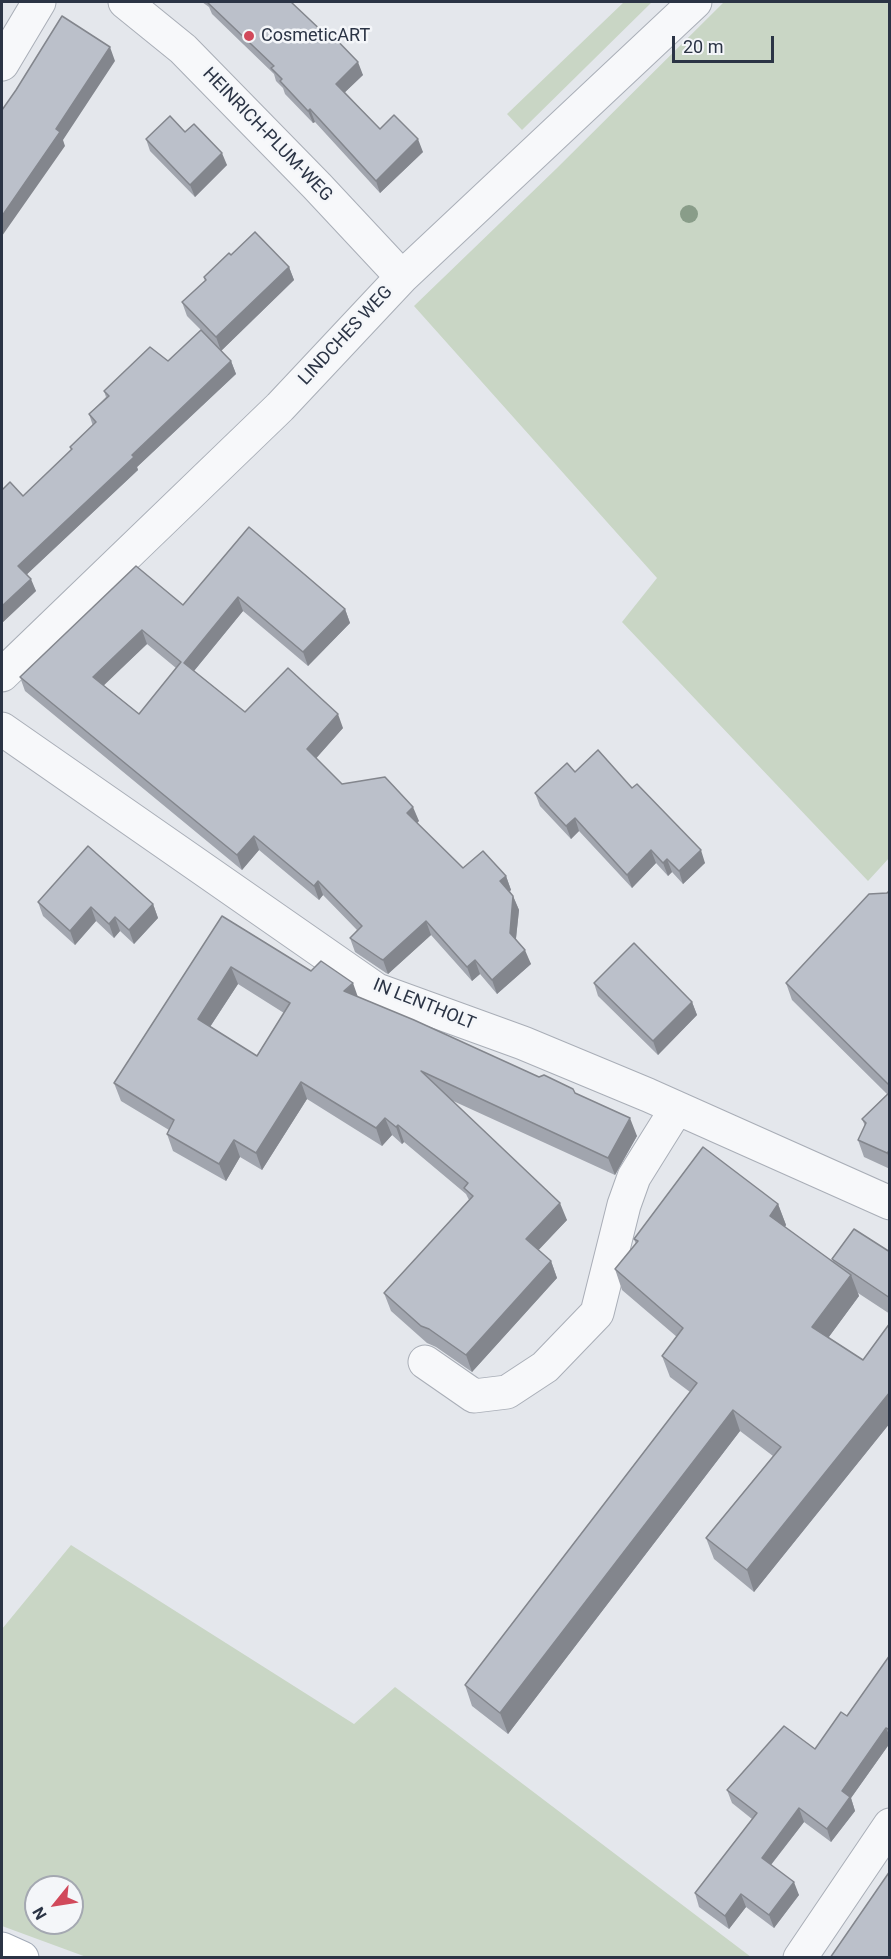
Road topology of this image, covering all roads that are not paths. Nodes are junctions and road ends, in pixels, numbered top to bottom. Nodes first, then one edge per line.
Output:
1 (39, 2) edge
2 (125, 2) edge
3 (695, 2) edge
4 (2, 64) edge
5 (402, 277) junction
6 (2, 675) edge
7 (2, 729) edge
8 (677, 1108) junction
9 (890, 1203) edge
10 (424, 1362) dead end
11 (890, 1825) edge
12 (2, 1949) edge
13 (22, 1958) edge
14 (800, 1958) edge

1 - 4 street
2 - 5 street, HEINRICH-PLUM-WEG
3 - 5 street, LINDCHES WEG
5 - 6 street, LINDCHES WEG
7 - 8 street, IN LENTHOLT
8 - 9 street, IN LENTHOLT
8 - 10 street
11 - 14 street
12 - 13 main road

